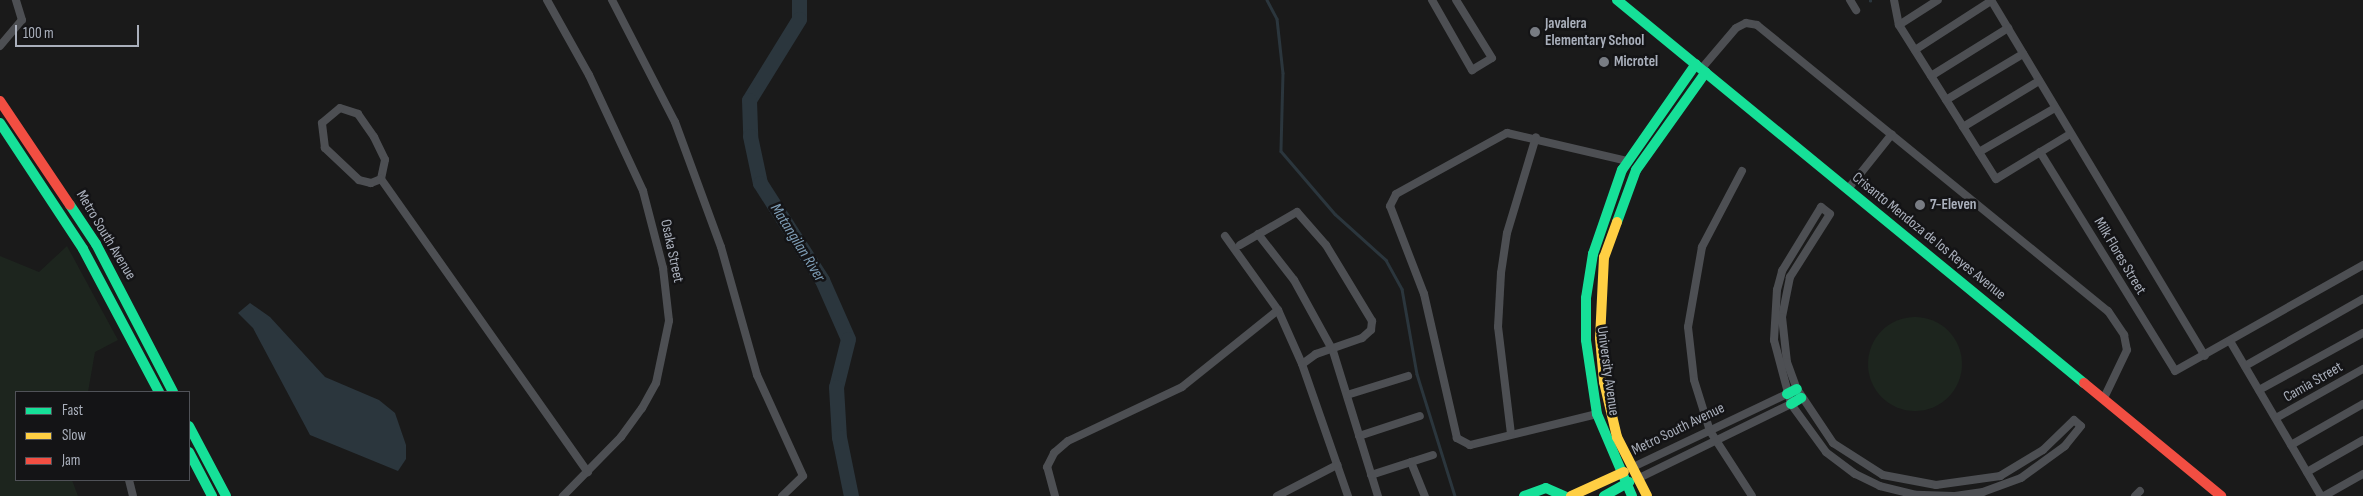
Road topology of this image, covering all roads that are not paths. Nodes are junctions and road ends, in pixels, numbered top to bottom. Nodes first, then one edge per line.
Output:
1 (16, 0) edge
2 (547, 0) edge
3 (612, 0) edge
4 (1432, 0) edge
5 (1456, 0) edge
6 (1618, 0) edge
7 (1850, 0) edge
8 (1894, 0) edge
9 (1938, 0) edge
10 (1991, 1) edge
11 (1856, 10) dead end
12 (1899, 24) junction
13 (2008, 28) junction
14 (0, 46) edge
15 (1914, 50) junction
16 (2023, 54) junction
17 (1701, 68) junction
18 (1931, 76) junction
19 (2039, 82) junction
20 (1946, 100) junction
21 (0, 101) edge
22 (2055, 108) junction
23 (0, 123) edge
24 (1963, 127) junction
25 (1892, 134) junction
26 (2070, 134) junction
27 (1536, 137) junction
28 (1979, 152) junction
29 (2040, 152) junction
30 (1627, 162) junction
31 (1742, 171) dead end
32 (381, 179) junction
33 (1848, 189) junction
34 (1258, 234) junction
35 (1225, 236) dead end
36 (1240, 245) dead end
37 (2363, 266) edge
38 (2363, 299) edge
39 (1278, 310) junction
40 (2363, 333) edge
41 (2230, 341) junction
42 (1333, 351) junction
43 (2205, 356) junction
44 (1302, 364) junction
45 (2245, 366) junction
46 (2363, 369) edge
47 (1408, 376) dead end
48 (2259, 390) junction
49 (158, 391) edge
50 (172, 391) edge
51 (1799, 394) junction
52 (1347, 395) junction
53 (2104, 398) junction
54 (1789, 399) junction
55 (2363, 404) edge
56 (1597, 414) junction
57 (1420, 416) dead end
58 (2276, 418) junction
59 (190, 428) edge
60 (1710, 431) junction
61 (1511, 434) junction
62 (1359, 436) junction
63 (2363, 440) edge
64 (1715, 441) junction
65 (2291, 445) junction
66 (190, 454) edge
67 (1433, 456) dead end
68 (1411, 462) junction
69 (1337, 465) junction
70 (1632, 468) junction
71 (588, 472) junction
72 (2307, 472) junction
73 (1619, 474) junction
74 (1371, 475) junction
75 (2362, 476) edge
76 (1636, 479) junction
77 (129, 481) edge
78 (1625, 484) junction
79 (1960, 484) junction
80 (1951, 485) junction
81 (1963, 495) edge
82 (133, 496) edge
83 (212, 496) edge
84 (226, 496) edge
85 (562, 496) edge
86 (782, 496) edge
87 (1055, 496) edge
88 (1277, 496) edge
89 (1348, 496) edge
90 (1378, 496) edge
91 (1425, 496) edge
92 (1524, 496) edge
93 (1564, 496) edge
94 (1571, 496) edge
95 (1604, 496) edge
96 (1632, 496) edge
97 (1647, 496) edge
98 (1752, 496) edge
99 (1953, 496) edge
100 (2221, 496) edge
101 (2322, 496) edge

1 - 14 street
2 - 71 street, Osaka Street
3 - 86 street
4 - 5 street
6 - 17 street, Crisanto Mendoza de los Reyes Avenue
7 - 11 street
8 - 12 street
9 - 12 street
10 - 13 street
10 - 15 street
12 - 15 street
13 - 16 street
13 - 18 street
15 - 18 street
16 - 19 street
16 - 20 street
17 - 25 street
17 - 30 street, University Avenue
17 - 33 street, Crisanto Mendoza de los Reyes Avenue
17 - 70 street, University Avenue
18 - 20 street
19 - 22 street
19 - 24 street
20 - 24 street
21 - 50 street, Metro South Avenue
22 - 26 street
22 - 28 street
23 - 49 street, Metro South Avenue
24 - 28 street
25 - 33 street
25 - 53 street
26 - 29 street
26 - 43 street
27 - 30 street
27 - 61 street
27 - 61 street
28 - 29 street
29 - 43 street, Milk Flores Street
30 - 56 street, University Avenue
31 - 60 street
32 - 32 street
32 - 71 street
33 - 53 street, Crisanto Mendoza de los Reyes Avenue
34 - 36 street
34 - 42 street
34 - 42 street
35 - 39 street
37 - 41 street
38 - 45 street
39 - 44 street
39 - 87 street
40 - 48 street
41 - 43 street
41 - 45 street
42 - 44 street
42 - 52 street
44 - 69 street
45 - 48 street
46 - 58 street, Camia Street
47 - 52 street
48 - 58 street
51 - 54 street, Metro South Avenue
51 - 54 street
51 - 80 street
52 - 62 street
53 - 100 street, Crisanto Mendoza de los Reyes Avenue
54 - 60 street, Metro South Avenue
54 - 64 street, Metro South Avenue
54 - 99 street
55 - 65 street
56 - 61 street
56 - 73 street, University Avenue
57 - 62 street
58 - 65 street
59 - 84 street
60 - 64 street
60 - 70 street, Metro South Avenue
62 - 74 street
63 - 72 street
64 - 76 street, Metro South Avenue
64 - 98 street
65 - 72 street
66 - 83 street
67 - 68 street
68 - 74 street
68 - 91 street
69 - 88 street
69 - 89 street
70 - 73 street, Metro South Avenue
70 - 76 street, University Avenue
71 - 85 street, Osaka Street
72 - 101 street
73 - 78 street, University Avenue
73 - 94 street, Metro South Avenue
74 - 90 street
75 - 101 street
76 - 78 street, Metro South Avenue
76 - 97 street, University Avenue
77 - 82 street
78 - 95 street, Metro South Avenue
78 - 96 street, University Avenue
79 - 80 street
79 - 81 street
79 - 81 street
80 - 99 street
81 - 99 street
92 - 93 street

